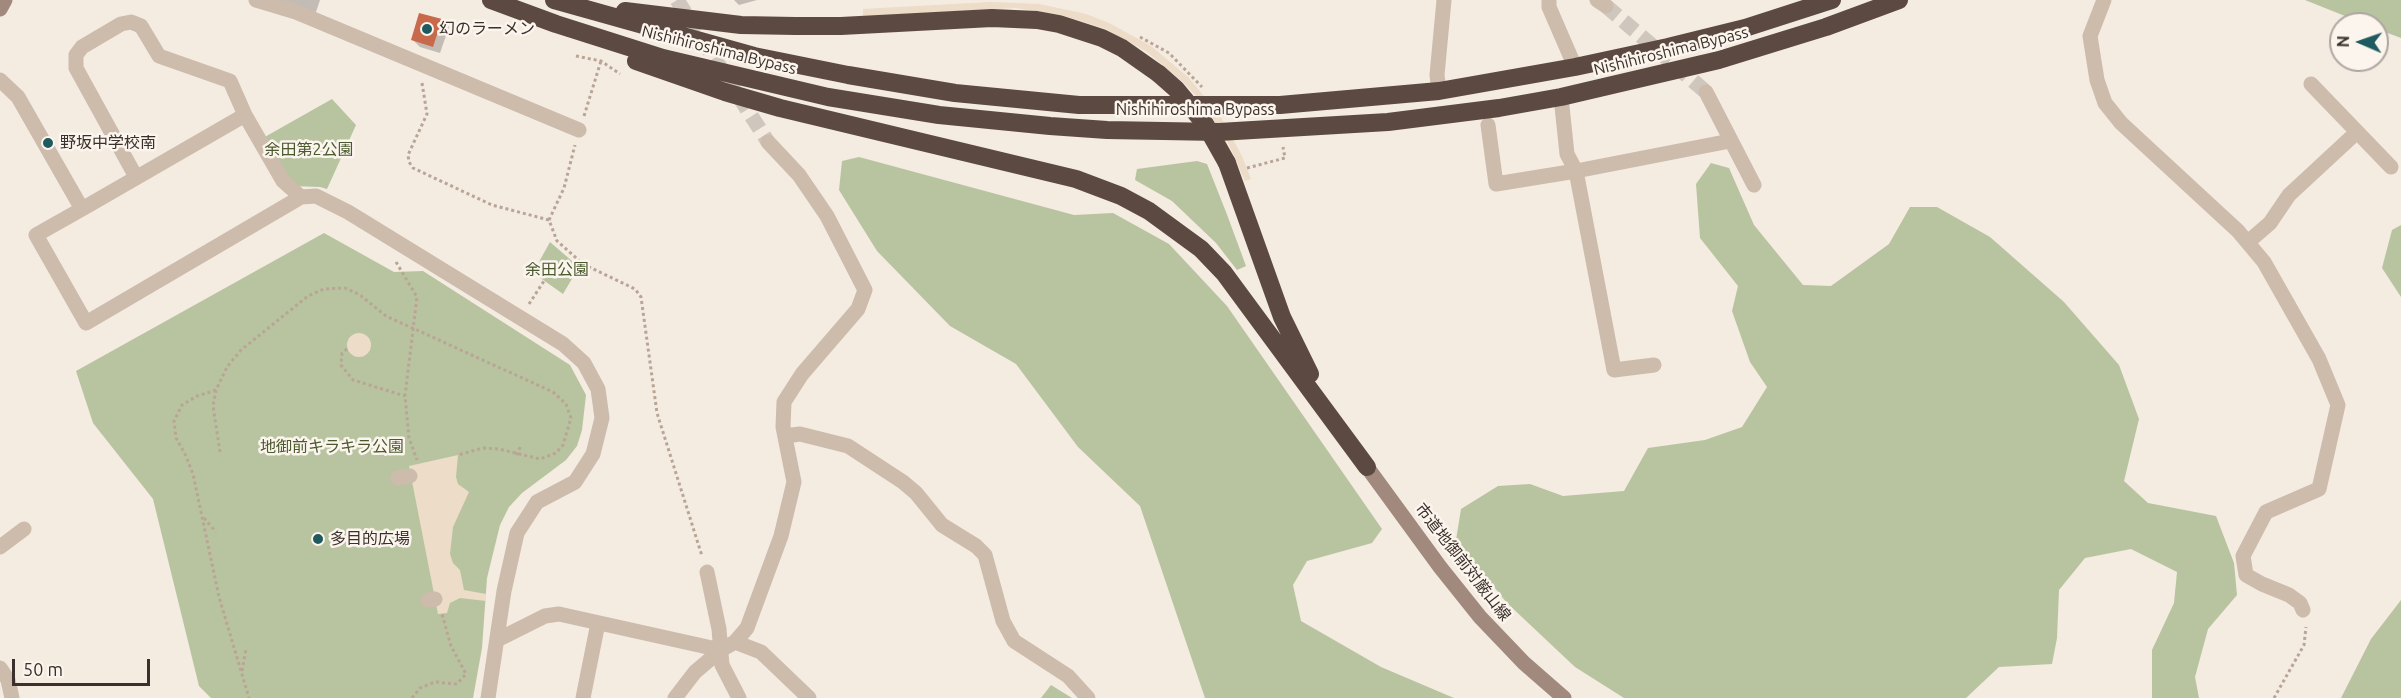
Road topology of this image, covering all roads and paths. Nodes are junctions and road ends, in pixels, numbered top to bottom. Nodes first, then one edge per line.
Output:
1 (5, 0) edge
2 (256, 0) edge
3 (1444, 0) edge
4 (1549, 0) edge
5 (1832, 0) edge
6 (1899, 0) edge
7 (2104, 0) edge
8 (559, 2) edge
9 (497, 3) edge
10 (0, 9) edge
11 (1136, 34) dead end
12 (576, 56) dead end
13 (601, 61) junction
14 (422, 65) junction
15 (1575, 67) junction
16 (620, 74) dead end
17 (0, 80) edge
18 (2311, 84) dead end
19 (1439, 91) junction
20 (1206, 92) dead end
21 (1706, 92) tunnel mouth
22 (1561, 97) junction
23 (244, 115) junction
24 (1488, 125) dead end
25 (579, 130) junction
26 (2357, 132) junction
27 (1730, 141) junction
28 (768, 142) tunnel mouth
29 (1282, 145) dead end
30 (2391, 167) dead end
31 (1247, 168) dead end
32 (1576, 171) junction
33 (136, 177) junction
34 (1754, 185) dead end
35 (301, 197) junction
36 (82, 209) junction
37 (549, 220) junction
38 (2248, 242) junction
39 (394, 258) dead end
40 (544, 281) dead end
41 (520, 318) junction
42 (414, 329) junction
43 (347, 349) dead end
44 (1654, 365) dead end
45 (216, 390) junction
46 (405, 396) junction
47 (785, 436) junction
48 (521, 446) dead end
49 (220, 452) dead end
50 (458, 454) dead end
51 (516, 454) junction
52 (1367, 467) junction
53 (409, 473) dead end
54 (201, 515) junction
55 (24, 530) dead end
56 (216, 532) dead end
57 (0, 547) edge
58 (707, 572) joint
59 (2303, 610) joint
60 (442, 613) dead end
61 (598, 623) junction
62 (497, 640) junction
63 (735, 642) junction
64 (246, 649) dead end
65 (721, 650) junction
66 (0, 669) edge
67 (242, 673) junction
68 (12, 698) edge
69 (249, 698) edge
70 (412, 698) edge
71 (488, 698) edge
72 (583, 698) edge
73 (675, 698) edge
74 (739, 698) edge
75 (809, 698) edge
76 (1088, 698) edge
77 (1564, 698) edge
78 (2274, 698) edge

1 - 10 street
2 - 14 street
3 - 19 street
4 - 15 street
5 - 15 highway, Nishihiroshima Bypass
6 - 22 highway, Nishihiroshima Bypass
7 - 38 street
8 - 19 highway, Nishihiroshima Bypass
8 - 52 highway, bridge
9 - 22 highway, Nishihiroshima Bypass
9 - 52 highway
11 - 20 path
12 - 13 path
13 - 16 path
13 - 25 path
14 - 25 street
14 - 37 path
15 - 19 highway, Nishihiroshima Bypass
17 - 36 street
18 - 26 street
21 - 27 street
22 - 32 street
23 - 33 street
23 - 33 street
23 - 35 street
24 - 32 street
25 - 37 path
26 - 30 street
26 - 38 street
27 - 32 street
27 - 34 street
28 - 47 street
29 - 31 path
32 - 44 street
33 - 36 street
35 - 36 street
35 - 41 street
37 - 58 path
38 - 59 street
39 - 42 path
40 - 41 path
41 - 62 street
42 - 45 path
42 - 46 path
42 - 51 path
43 - 46 path
45 - 49 path
45 - 54 path
46 - 53 path
47 - 63 street
47 - 76 street
48 - 51 path
50 - 51 path
52 - 77 street, 市道地御前対厳山線
54 - 56 path
54 - 67 path
55 - 57 street
58 - 65 street
59 - 78 path
60 - 70 path
61 - 62 street
61 - 65 street
61 - 72 street
62 - 71 street
63 - 65 street
63 - 75 street
64 - 67 path
65 - 73 street
65 - 74 street
66 - 68 street
67 - 69 path

